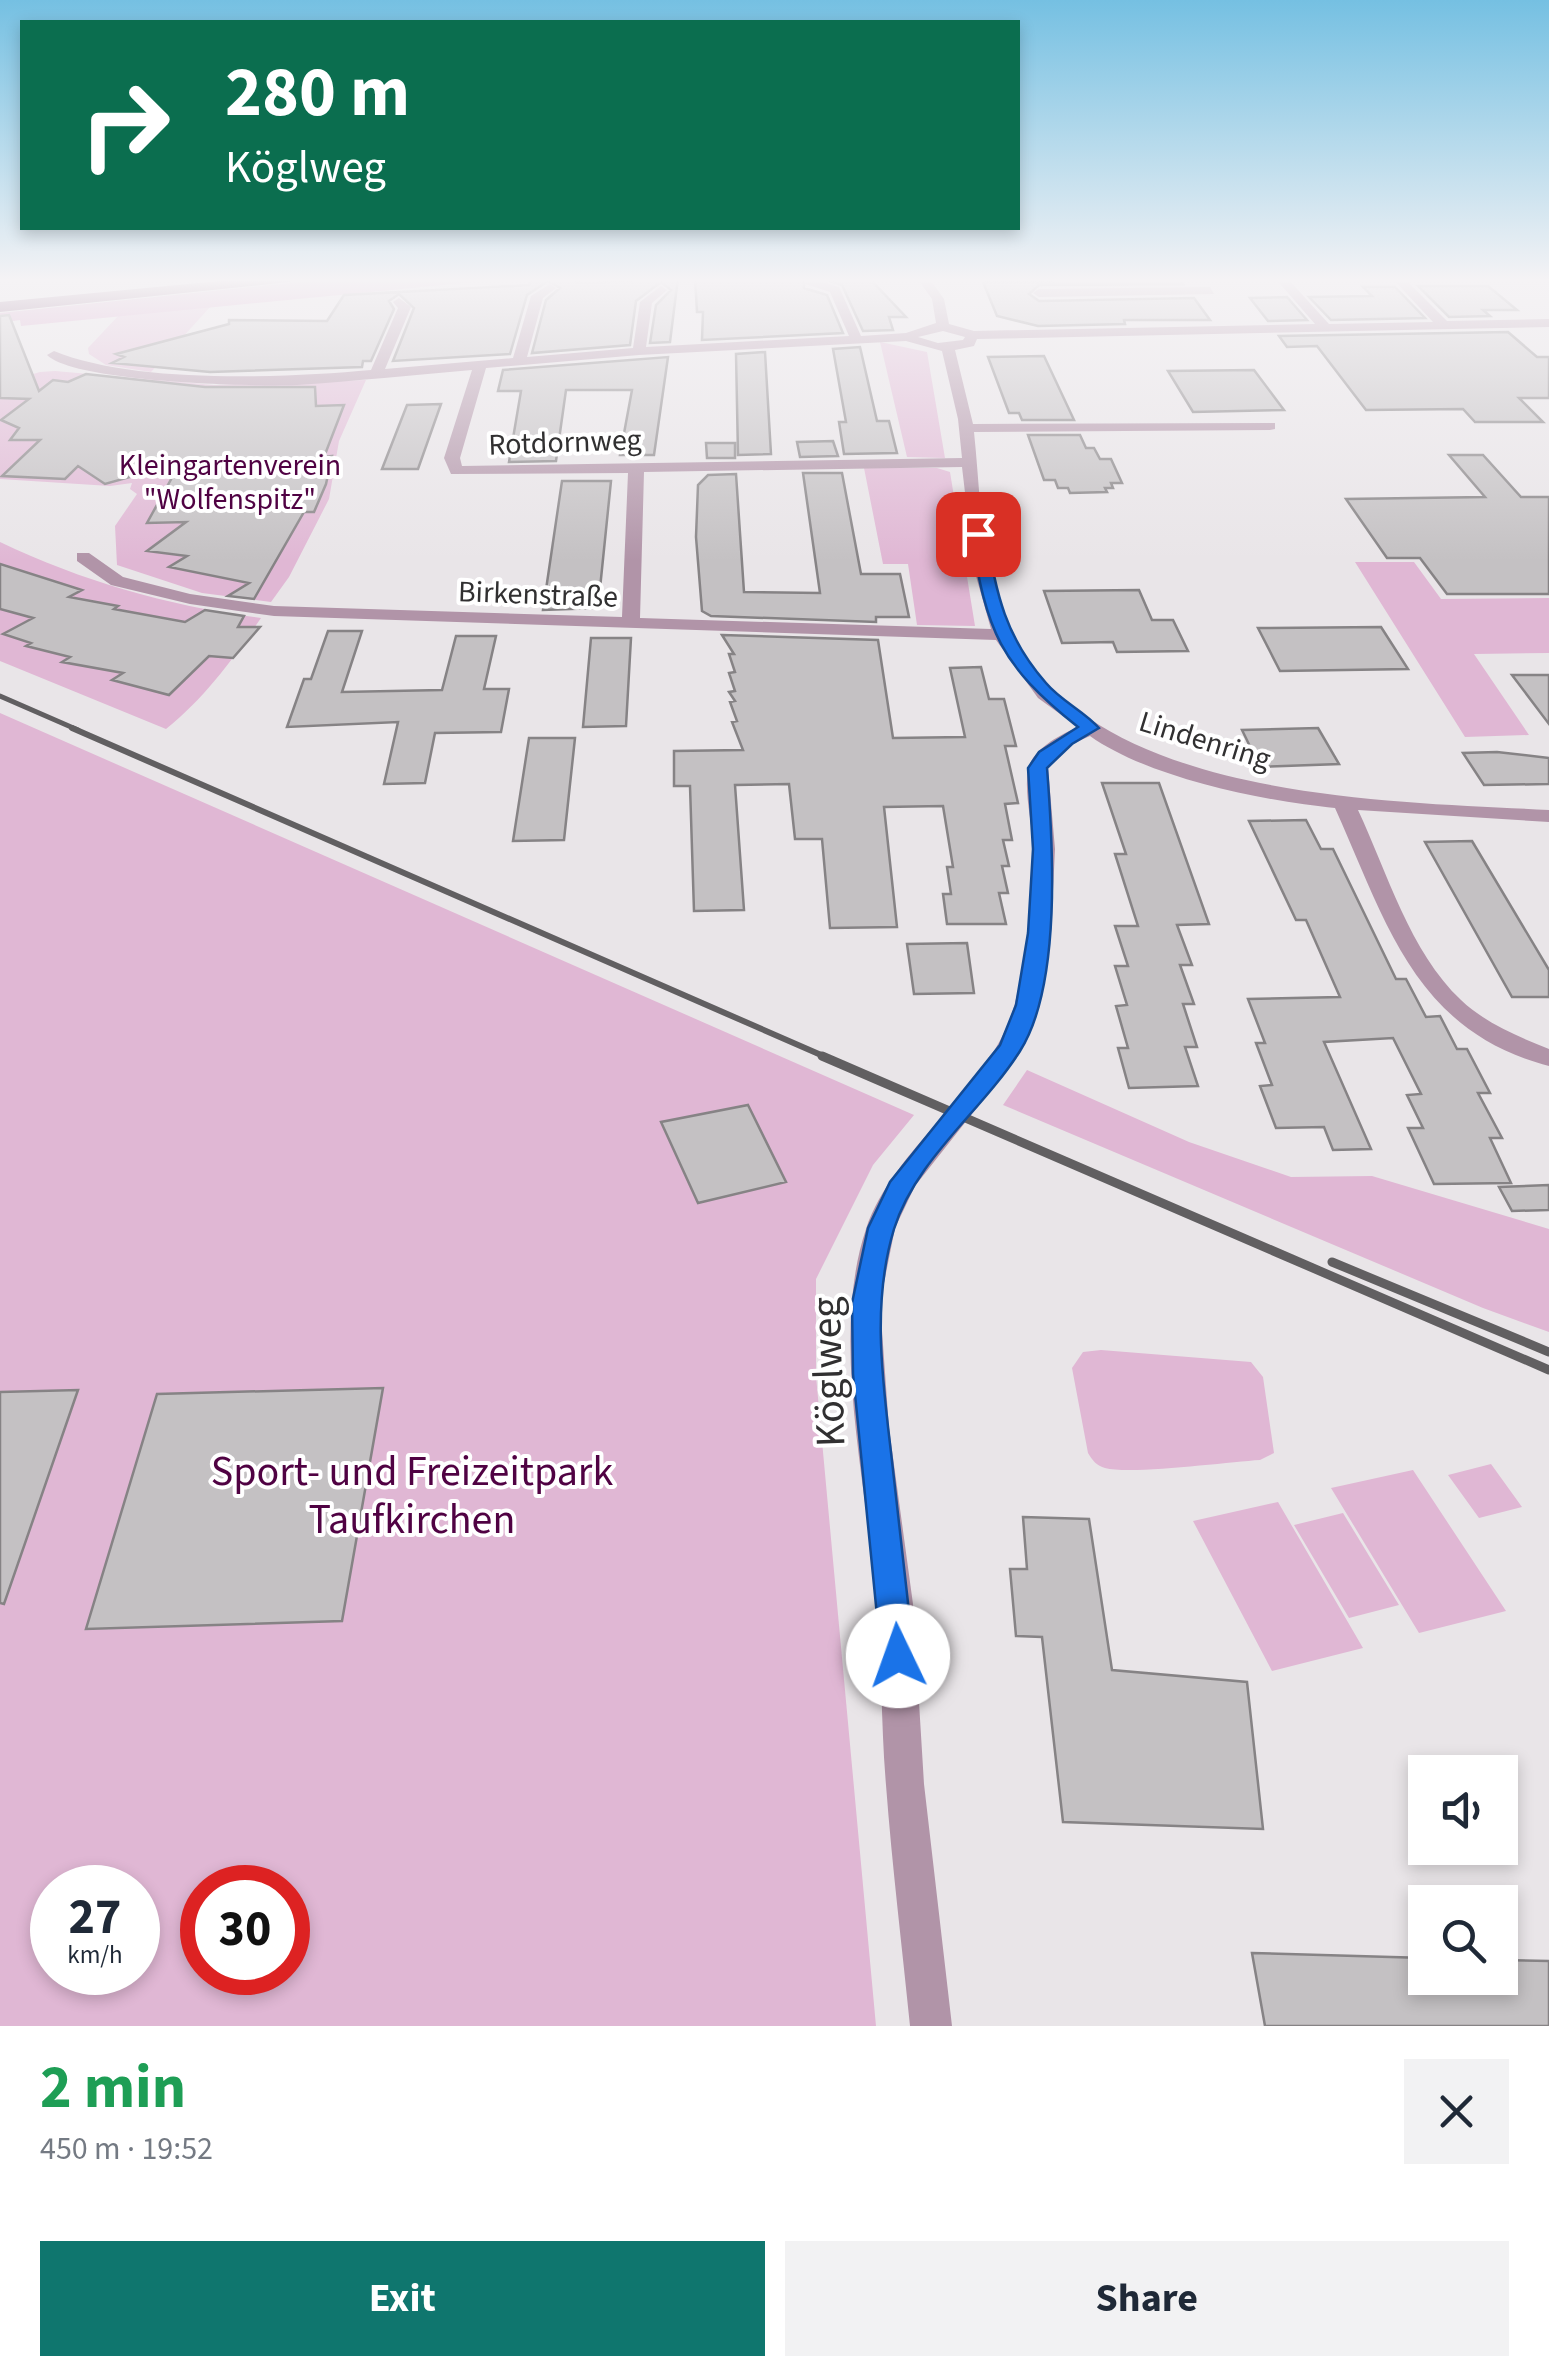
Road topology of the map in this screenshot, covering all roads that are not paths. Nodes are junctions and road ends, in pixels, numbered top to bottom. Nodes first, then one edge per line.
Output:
1 (116, 373) edge
2 (377, 373) edge
3 (408, 373) edge
4 (478, 373) edge
5 (954, 373) edge
6 (375, 376) junction
7 (1270, 426) dead end
8 (966, 428) junction
9 (968, 462) junction
10 (636, 468) junction
11 (83, 557) dead end
12 (632, 625) junction
13 (1002, 635) junction
14 (1090, 728) junction
15 (1344, 803) junction
16 (1549, 816) edge
17 (1549, 1058) edge
18 (930, 2026) edge

1 - 6 street
2 - 6 street
3 - 6 street
4 - 10 street, Rotdornweg
5 - 8 street, Lindenring
7 - 8 street
8 - 9 street, Lindenring
9 - 10 street, Rotdornweg
9 - 13 street, Lindenring
10 - 12 street
11 - 12 street, Birkenstraße
12 - 13 street, Birkenstraße
13 - 14 street, Lindenring
14 - 15 street, Lindenring
14 - 18 street, Köglweg
15 - 16 street, Lindenring
15 - 17 street

